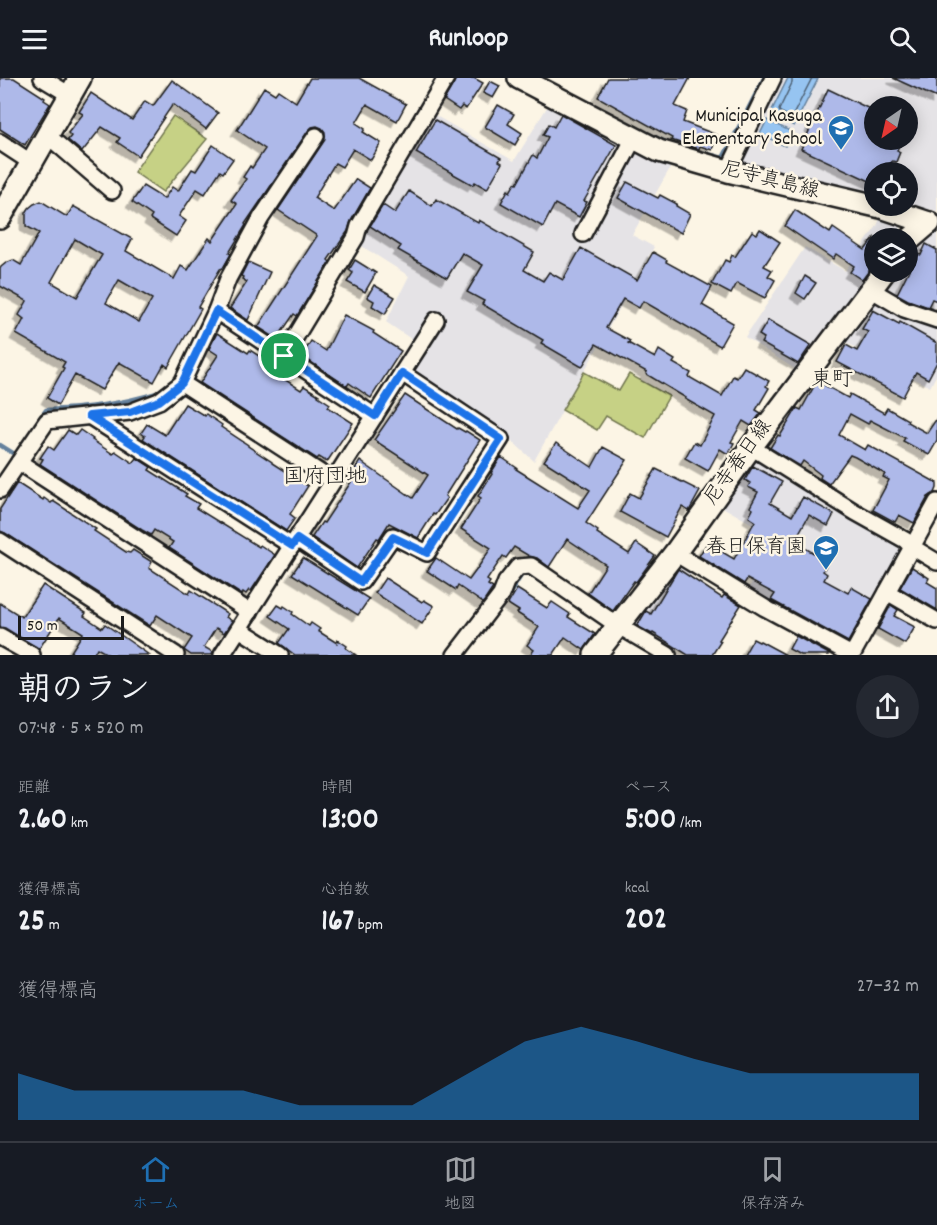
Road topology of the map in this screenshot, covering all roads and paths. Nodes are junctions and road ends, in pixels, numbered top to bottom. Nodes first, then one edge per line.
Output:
1 (42, 78) edge
2 (446, 78) edge
3 (519, 78) edge
4 (773, 78) edge
5 (75, 87) edge
6 (47, 135) junction
7 (316, 136) dead end
8 (633, 138) junction
9 (0, 142) edge
10 (32, 163) junction
11 (728, 171) junction
12 (112, 191) dead end
13 (6, 194) edge
14 (0, 218) edge
15 (933, 222) edge
16 (918, 233) edge
17 (583, 234) dead end
18 (876, 282) edge
19 (870, 289) junction
20 (216, 311) junction
21 (436, 320) dead end
22 (937, 320) edge
23 (284, 356) junction
24 (402, 373) junction
25 (182, 383) junction
26 (89, 416) junction
27 (375, 416) junction
28 (751, 447) junction
29 (19, 462) junction
30 (333, 482) junction
31 (0, 490) edge
32 (937, 502) edge
33 (0, 541) edge
34 (294, 542) junction
35 (912, 547) junction
36 (675, 553) junction
37 (937, 562) edge
38 (887, 592) junction
39 (250, 612) junction
40 (937, 621) edge
41 (617, 625) junction
42 (239, 629) junction
43 (0, 638) edge
44 (32, 655) edge
45 (176, 655) edge
46 (222, 655) edge
47 (280, 655) edge
48 (455, 655) edge
49 (595, 655) edge
50 (668, 655) edge
51 (852, 655) edge

1 - 5 street
2 - 23 street
3 - 8 street, 尼寺真島線
4 - 11 street
5 - 6 street
6 - 10 street
6 - 12 street
7 - 20 street
8 - 11 street, 尼寺真島線
8 - 17 street
9 - 10 street
10 - 13 street
11 - 15 street, 尼寺真島線
13 - 14 street
15 - 16 street
18 - 19 street, 尼寺春日線
19 - 22 street
19 - 28 street, 尼寺春日線
20 - 23 street
20 - 25 street
21 - 24 street
23 - 27 street
24 - 27 street
24 - 34 street
25 - 26 street
25 - 30 street
26 - 29 street
26 - 34 street
27 - 30 street
28 - 35 street
28 - 36 street, 尼寺春日線
29 - 31 street
29 - 39 street
30 - 34 street
32 - 35 street
33 - 45 street
34 - 39 street
35 - 37 street
35 - 38 street
36 - 41 street, 尼寺春日線
36 - 51 street
38 - 40 street
38 - 51 street
39 - 42 street
41 - 48 street
41 - 49 street, 尼寺春日線
41 - 50 street
42 - 46 street
42 - 47 street
43 - 44 street

